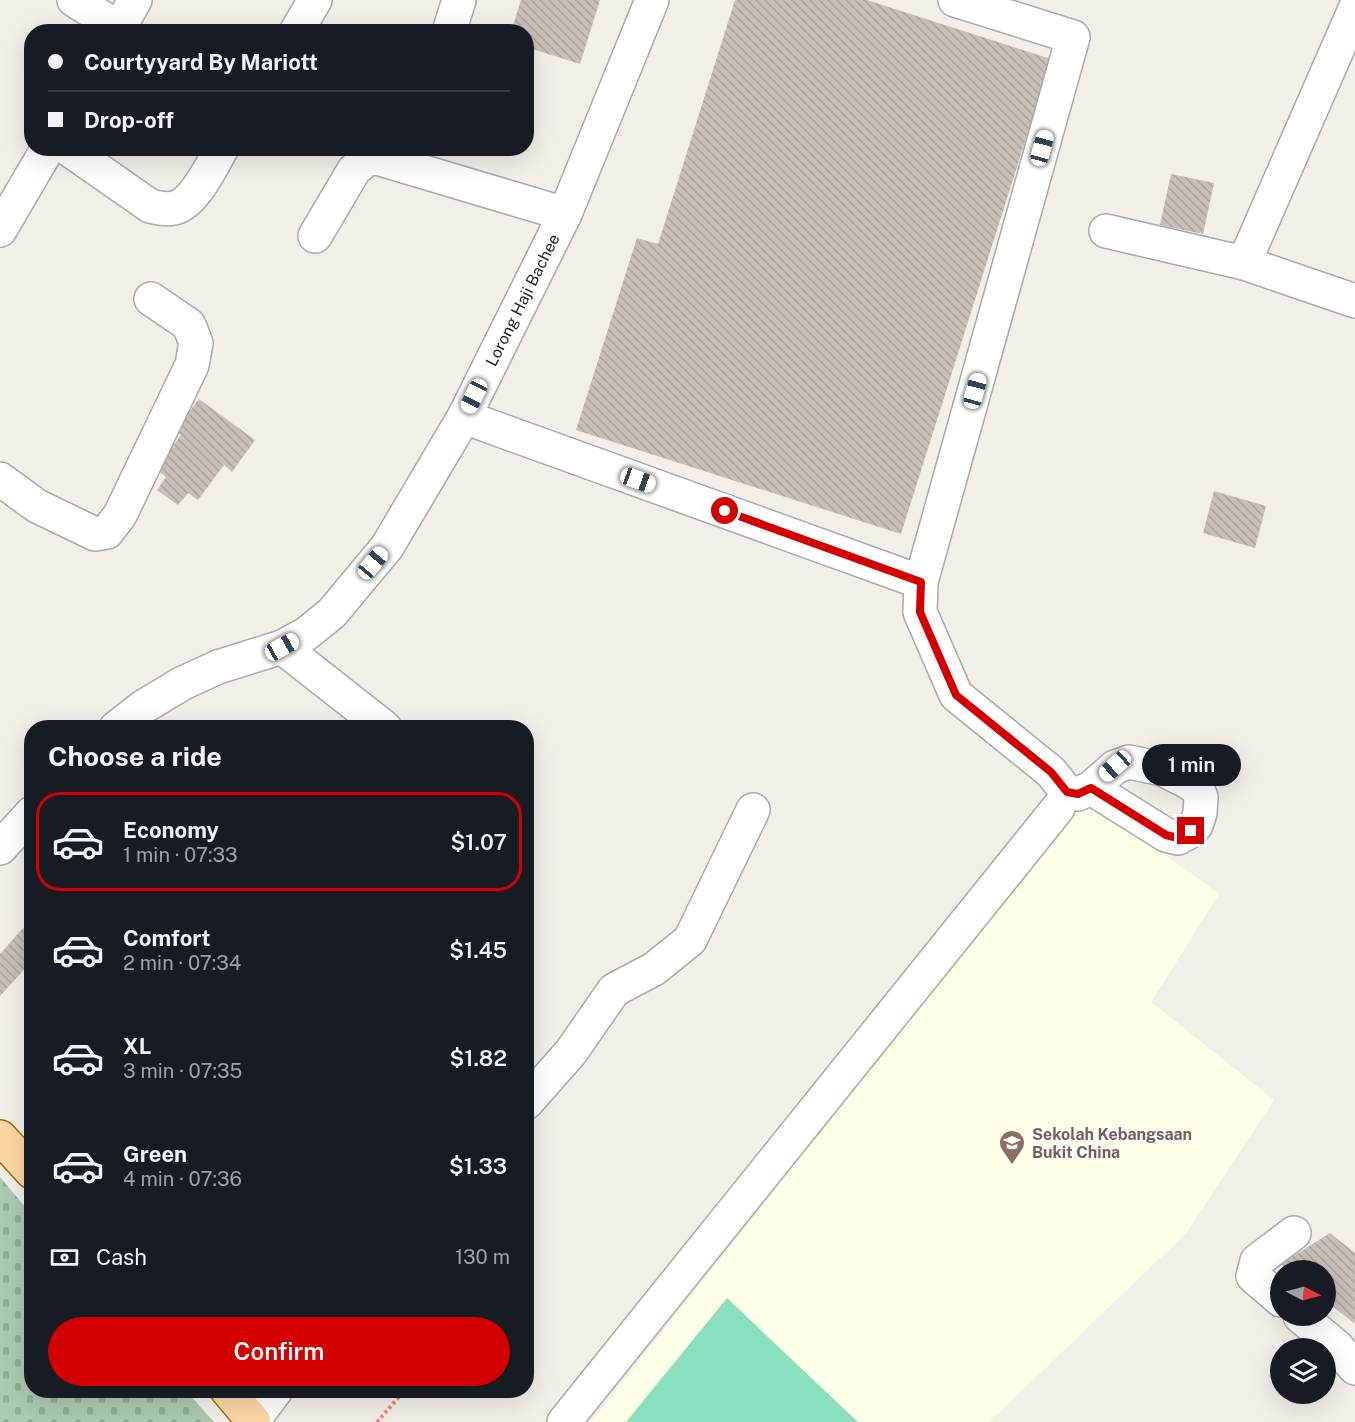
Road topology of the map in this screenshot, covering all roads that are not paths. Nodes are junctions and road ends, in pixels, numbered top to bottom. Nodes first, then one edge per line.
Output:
1 (74, 0) edge
2 (135, 0) edge
3 (315, 0) edge
4 (459, 0) edge
5 (652, 0) edge
6 (955, 0) edge
7 (1355, 9) edge
8 (109, 24) edge
9 (121, 24) edge
10 (301, 24) edge
11 (452, 24) edge
12 (43, 156) edge
13 (78, 156) edge
14 (217, 156) edge
15 (408, 157) edge
16 (565, 214) junction
17 (0, 230) edge
18 (1106, 231) dead end
19 (315, 236) dead end
20 (1244, 263) junction
21 (151, 299) dead end
22 (1355, 301) edge
23 (464, 417) junction
24 (0, 479) edge
25 (921, 582) junction
26 (282, 647) junction
27 (126, 720) edge
28 (375, 720) edge
29 (1091, 788) dead end
30 (1058, 808) dead end
31 (753, 810) dead end
32 (24, 822) edge
33 (0, 848) edge
34 (534, 1094) edge
35 (0, 1137) edge
36 (24, 1163) edge
37 (1294, 1233) dead end
38 (1270, 1291) edge
39 (1312, 1326) edge
40 (1355, 1368) edge
41 (234, 1398) edge
42 (270, 1398) edge
43 (254, 1422) edge
44 (564, 1422) edge

1 - 8 street
2 - 9 street
3 - 10 street
4 - 11 street
5 - 16 street, Lorong Haji Bachee
6 - 25 street
7 - 20 street
12 - 17 street
13 - 14 street
15 - 16 street
15 - 19 street
16 - 23 street, Lorong Haji Bachee
18 - 20 street
20 - 22 street
21 - 24 street
23 - 25 street
23 - 26 street, Lorong Haji Bachee
25 - 29 street
26 - 27 street, Lorong Haji Bachee
26 - 28 street
30 - 44 street
31 - 34 street
32 - 33 street
35 - 36 main road
37 - 38 street
39 - 40 street
41 - 43 main road
42 - 43 street

